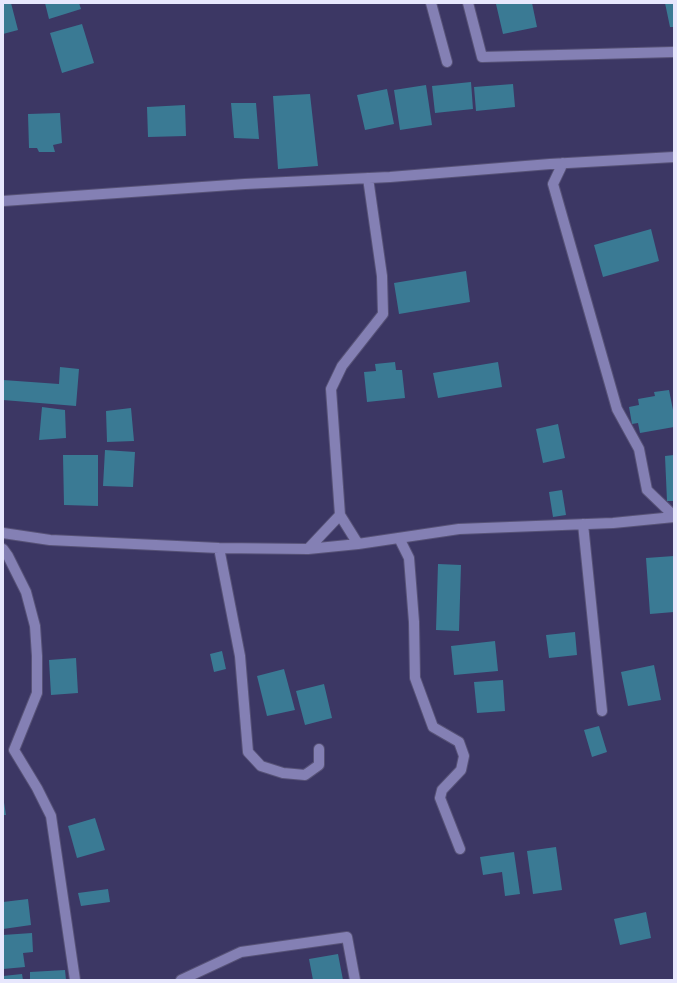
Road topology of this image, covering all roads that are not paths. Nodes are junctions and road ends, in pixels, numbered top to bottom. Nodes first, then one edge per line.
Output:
1 (431, 3) edge
2 (468, 3) edge
3 (674, 52) edge
4 (447, 62) dead end
5 (674, 157) edge
6 (563, 163) junction
7 (368, 178) junction
8 (3, 201) edge
9 (340, 515) junction
10 (674, 517) edge
11 (583, 524) junction
12 (3, 533) edge
13 (399, 538) junction
14 (358, 544) junction
15 (219, 548) junction
16 (3, 549) edge
17 (308, 549) junction
18 (602, 711) dead end
19 (318, 749) dead end
20 (460, 849) dead end
21 (75, 980) edge
22 (181, 980) edge
23 (355, 980) edge

1 - 4 street
2 - 3 street
5 - 6 street
6 - 7 street
6 - 10 street
7 - 8 street
7 - 9 street
9 - 14 street
9 - 17 street
10 - 11 street
11 - 13 street
11 - 18 street
12 - 15 street
13 - 14 street
13 - 20 street
14 - 17 street
15 - 17 street
15 - 19 street
16 - 21 street
22 - 23 street

